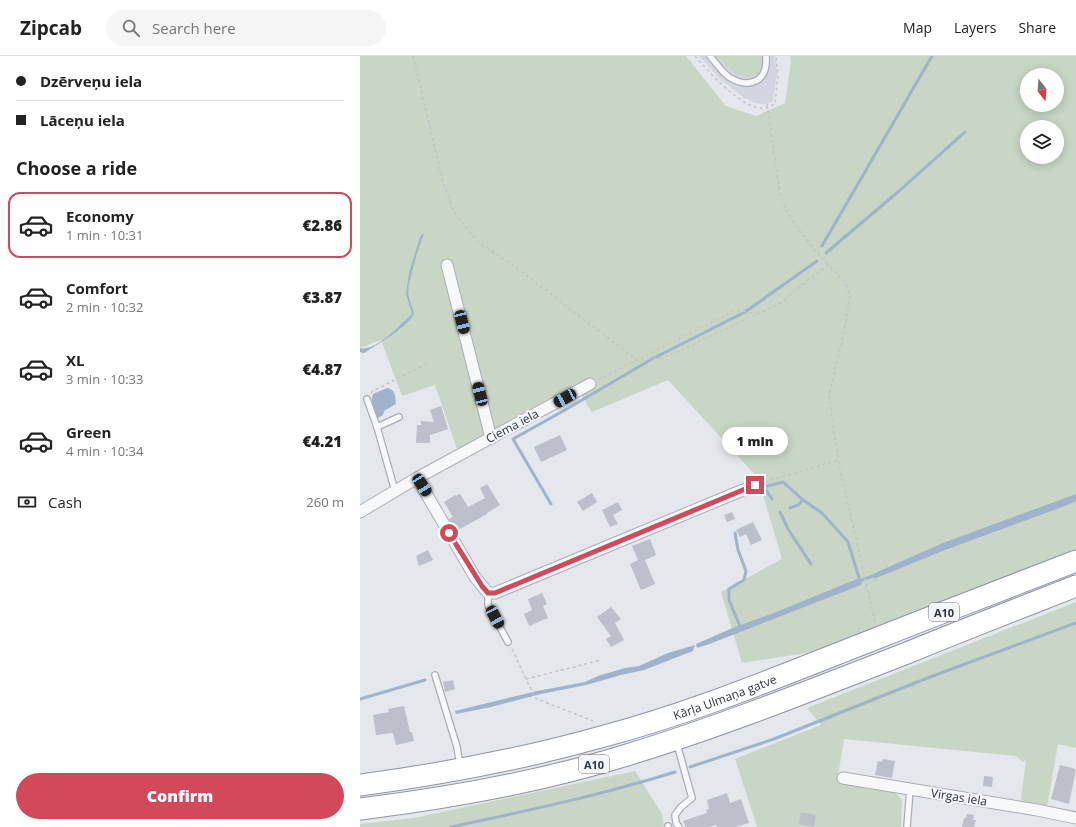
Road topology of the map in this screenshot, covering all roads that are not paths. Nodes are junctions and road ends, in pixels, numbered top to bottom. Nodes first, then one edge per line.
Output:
1 (710, 56) edge
2 (766, 56) edge
3 (447, 265) dead end
4 (590, 384) road end
5 (367, 399) road end
6 (399, 416) dead end
7 (377, 427) junction
8 (491, 438) junction
9 (417, 478) junction
10 (755, 485) road end
11 (395, 491) junction
12 (360, 512) edge
13 (1076, 561) edge
14 (1076, 586) edge
15 (488, 593) junction
16 (508, 642) road end
17 (435, 675) dead end
18 (676, 740) junction
19 (460, 770) junction
20 (843, 778) dead end
21 (360, 785) edge
22 (910, 789) junction
23 (360, 809) edge
24 (1076, 818) edge
25 (679, 827) edge
26 (907, 827) edge

1 - 2 lane
3 - 8 street
4 - 8 street, Ciema iela
5 - 7 lane
6 - 7 lane
7 - 11 lane
8 - 9 street, Ciema iela
9 - 11 street, Ciema iela
9 - 15 street
10 - 15 street
11 - 12 street, Ciema iela
13 - 19 highway, Kārļa Ulmaņa gatve / A10
14 - 18 highway, Kārļa Ulmaņa gatve / A10
15 - 16 lane
17 - 19 lane
18 - 23 highway, Kārļa Ulmaņa gatve / A10
18 - 25 lane
19 - 21 highway, Kārļa Ulmaņa gatve / A10
20 - 22 street, Virgas iela
22 - 24 street, Virgas iela
22 - 26 lane

